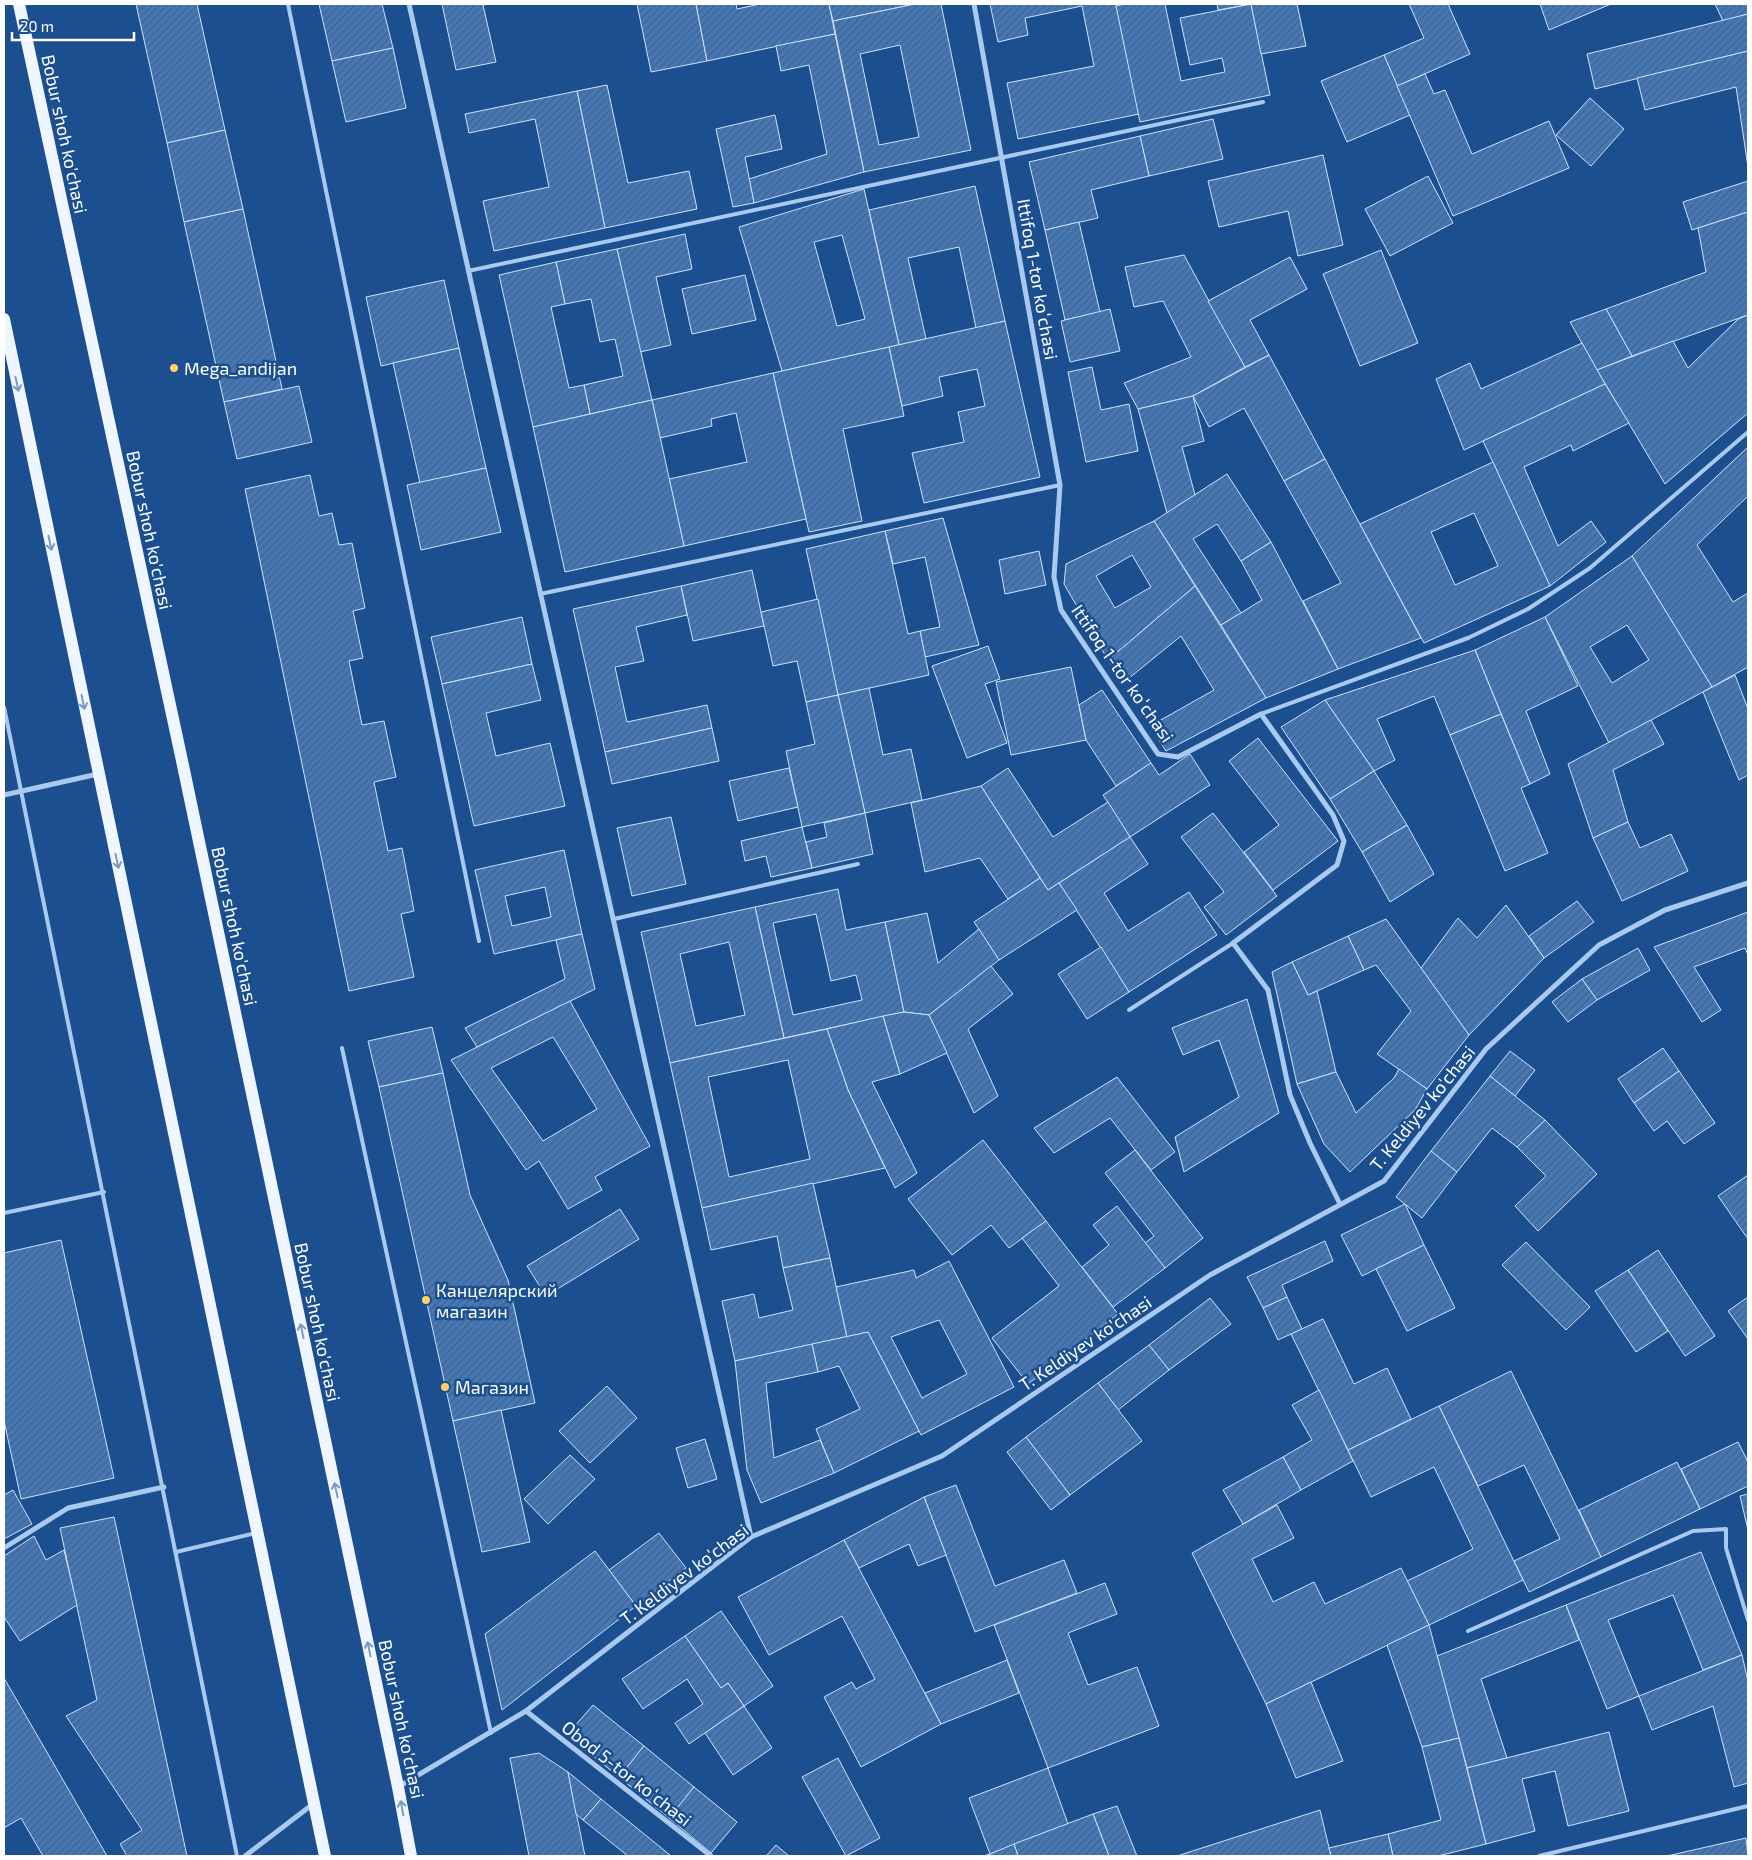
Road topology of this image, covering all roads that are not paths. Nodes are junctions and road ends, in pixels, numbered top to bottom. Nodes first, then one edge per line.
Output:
1 (19, 4) edge
2 (288, 4) edge
3 (409, 4) edge
4 (974, 4) edge
5 (1263, 102) dead end
6 (1002, 156) junction
7 (468, 271) junction
8 (4, 319) edge
9 (1748, 432) edge
10 (1060, 485) junction
11 (540, 594) junction
12 (4, 707) edge
13 (1261, 714) junction
14 (98, 774) junction
15 (22, 791) junction
16 (4, 795) edge
17 (858, 864) dead end
18 (1748, 883) edge
19 (614, 919) junction
20 (479, 941) dead end
21 (1233, 942) junction
22 (1129, 1010) dead end
23 (342, 1048) dead end
24 (104, 1192) junction
25 (1340, 1204) junction
26 (4, 1213) edge
27 (164, 1487) junction
28 (258, 1533) junction
29 (751, 1537) junction
30 (4, 1548) edge
31 (176, 1552) junction
32 (1748, 1620) edge
33 (1468, 1631) dead end
34 (526, 1711) junction
35 (491, 1733) junction
36 (398, 1787) junction
37 (315, 1802) junction
38 (1748, 1806) edge
39 (238, 1856) edge
40 (245, 1856) edge
41 (325, 1856) edge
42 (411, 1856) edge
43 (712, 1856) edge
44 (1539, 1856) edge

36 -> 1 main road, Bobur shoh ko'chasi
2 - 20 lane
3 - 7 street
4 - 6 street, Ittifoq 1-tor koʻchasi
5 - 6 lane
6 - 7 lane
6 - 10 street, Ittifoq 1-tor koʻchasi
7 - 11 street
8 -> 14 main road
9 - 13 lane
10 - 11 lane
10 - 13 street, Ittifoq 1-tor koʻchasi
11 - 19 street
12 - 15 lane
13 - 21 street
14 - 15 street
14 -> 28 main road
15 - 16 street
15 - 24 lane
17 - 19 lane
18 - 25 street, T. Keldiyev ko'chasi
19 - 29 street
21 - 22 lane
21 - 25 street
23 - 35 lane
24 - 26 lane
24 - 27 lane
25 - 29 street, T. Keldiyev ko'chasi
27 - 30 street
27 - 31 lane
28 - 31 lane
28 - 37 main road
29 - 34 street, T. Keldiyev ko'chasi
31 - 39 lane
32 - 33 lane
34 - 35 street, T. Keldiyev ko'chasi
34 - 43 street, Obod 5-tor koʻchasi
35 - 36 street, T. Keldiyev ko'chasi
42 -> 36 main road, Bobur shoh ko'chasi
37 - 40 street
37 - 41 main road
38 - 44 lane

